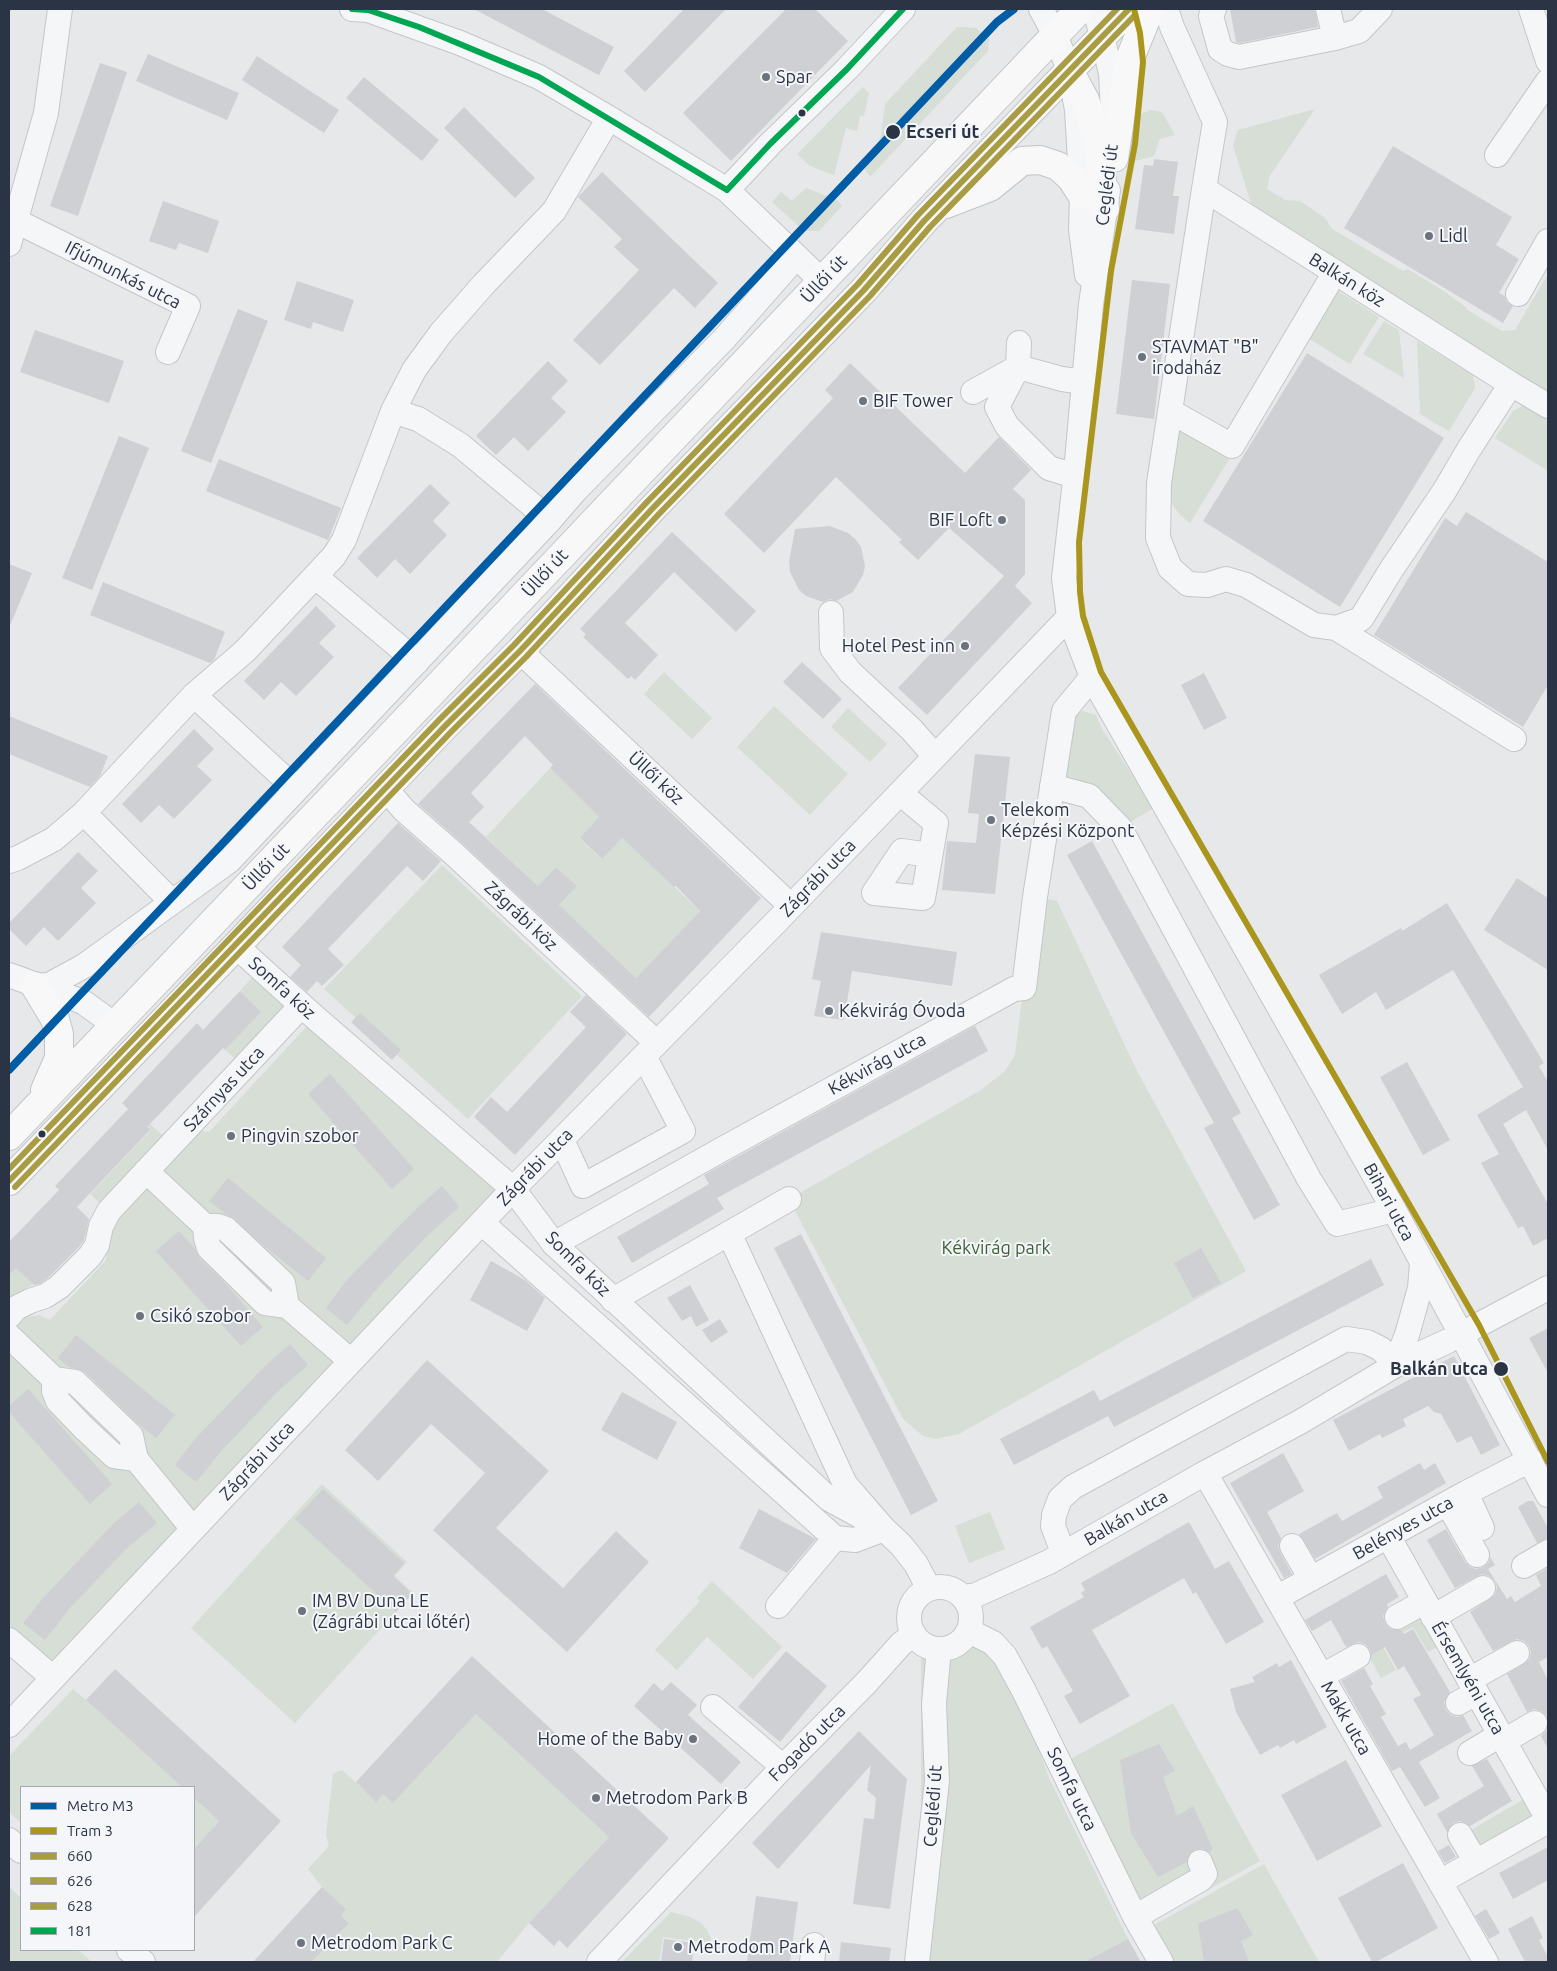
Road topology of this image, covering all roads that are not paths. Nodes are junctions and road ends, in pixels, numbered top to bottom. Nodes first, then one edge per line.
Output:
1 (60, 9) edge
2 (362, 9) edge
3 (903, 9) edge
4 (1041, 9) edge
5 (1080, 9) edge
6 (1095, 9) edge
7 (1129, 9) edge
8 (1150, 9) edge
9 (1166, 9) edge
10 (1214, 9) edge
11 (1328, 9) edge
12 (1531, 9) edge
13 (1374, 11) edge
14 (1055, 35) junction
15 (1103, 36) junction
16 (1335, 38) junction
17 (1548, 61) edge
18 (1070, 72) junction
19 (1548, 80) edge
20 (1012, 81) junction
21 (610, 118) junction
22 (1497, 155) dead end
23 (1114, 158) junction
24 (1204, 189) junction
25 (727, 190) junction
26 (1082, 195) junction
27 (938, 208) junction
28 (1106, 209) junction
29 (11, 235) edge
30 (1548, 241) edge
31 (796, 257) junction
32 (1335, 272) junction
33 (822, 281) junction
34 (1518, 294) dead end
35 (1092, 304) junction
36 (1019, 343) dead end
37 (168, 352) dead end
38 (1018, 367) junction
39 (1084, 382) junction
40 (1511, 384) junction
41 (973, 392) dead end
42 (1548, 406) edge
43 (393, 411) junction
44 (1170, 411) junction
45 (1076, 472) junction
46 (550, 520) junction
47 (315, 576) junction
48 (831, 613) dead end
49 (1069, 617) junction
50 (1336, 628) junction
51 (520, 651) junction
52 (417, 662) junction
53 (1092, 677) junction
54 (194, 695) junction
55 (1514, 739) dead end
56 (936, 756) junction
57 (1052, 786) junction
58 (296, 789) junction
59 (386, 789) junction
60 (900, 793) junction
61 (84, 813) junction
62 (930, 855) dead end
63 (9, 861) edge
64 (172, 902) junction
65 (791, 906) junction
66 (236, 946) junction
67 (9, 975) edge
68 (35, 986) junction
69 (302, 1006) junction
70 (115, 1024) junction
71 (149, 1034) junction
72 (650, 1050) junction
73 (114, 1070) junction
74 (36, 1107) junction
75 (9, 1136) edge
76 (562, 1140) junction
77 (146, 1171) junction
78 (9, 1181) edge
79 (513, 1189) junction
80 (790, 1199) dead end
81 (1394, 1210) junction
82 (482, 1223) junction
83 (729, 1233) junction
84 (554, 1244) junction
85 (1422, 1263) junction
86 (1548, 1288) edge
87 (613, 1300) junction
88 (9, 1316) edge
89 (1461, 1334) junction
90 (9, 1336) edge
91 (351, 1361) junction
92 (1394, 1366) junction
93 (1530, 1460) junction
94 (1206, 1473) junction
95 (1548, 1495) edge
96 (1457, 1498) junction
97 (1482, 1528) dead end
98 (193, 1529) junction
99 (884, 1529) junction
100 (1388, 1536) junction
101 (835, 1538) junction
102 (1292, 1546) dead end
103 (1067, 1552) junction
104 (1548, 1552) edge
105 (1477, 1555) dead end
106 (1524, 1566) dead end
107 (1311, 1579) junction
108 (929, 1589) junction
109 (1486, 1593) dead end
110 (964, 1597) junction
111 (1278, 1597) junction
112 (778, 1606) dead end
113 (1431, 1615) junction
114 (1398, 1617) dead end
115 (969, 1630) junction
116 (914, 1634) junction
117 (9, 1640) edge
118 (939, 1649) junction
119 (1358, 1656) dead end
120 (1519, 1657) dead end
121 (1322, 1676) junction
122 (53, 1678) junction
123 (1470, 1696) junction
124 (714, 1707) dead end
125 (9, 1725) edge
126 (1533, 1729) dead end
127 (1502, 1737) junction
128 (1472, 1745) dead end
129 (783, 1767) junction
130 (1548, 1820) edge
131 (1460, 1835) dead end
132 (9, 1840) edge
133 (20, 1850) edge
134 (1200, 1862) dead end
135 (1476, 1862) junction
136 (1440, 1882) junction
137 (1135, 1917) junction
138 (130, 1951) edge
139 (143, 1962) edge
140 (598, 1962) edge
141 (917, 1962) edge
142 (1161, 1962) edge
143 (1486, 1962) edge

1 - 29 street, Ifjúmunkás utca
2 - 21 street
3 - 25 street
4 - 14 street
5 - 14 main road, Üllői út
6 - 15 street, Ceglédi út
7 - 15 main road, Üllői út
8 - 23 main road
9 - 24 street
10 - 16 street
11 - 16 street
12 - 17 street
13 - 16 street
14 - 18 street, Ceglédi út
14 - 20 main road, Üllői út
15 - 18 main road, Üllői út
15 - 23 street, Ceglédi út
18 - 20 main road
18 - 26 street, Ceglédi út
18 - 27 main road, Üllői út
18 - 28 main road
19 - 22 street
20 - 33 main road, Üllői út
21 - 25 street
21 - 43 street
23 - 28 street, Ceglédi út
24 - 32 street, Balkán köz
24 - 44 street
25 - 31 street
26 - 27 main road
26 - 35 street, Ceglédi út
27 - 51 main road, Üllői út
28 - 35 street, Ceglédi út
29 - 37 street, Ifjúmunkás utca
30 - 34 street
31 - 33 street
31 - 46 street, Üllői út
32 - 40 street, Balkán köz
32 - 44 street
33 - 70 main road, Üllői út
35 - 39 street, Ceglédi út
36 - 38 street
38 - 39 street
38 - 41 street
38 - 45 street
39 - 45 street, Ceglédi út
40 - 42 street, Balkán köz
40 - 50 street
43 - 46 street
43 - 47 street
44 - 50 street
45 - 49 street, Ceglédi út
46 - 52 street, Üllői út
47 - 52 street
47 - 54 street
48 - 56 street
49 - 53 street, Ceglédi út
49 - 56 street, Zágrábi utca
50 - 55 street
51 - 59 main road, Üllői út
51 - 65 street, Üllői köz
52 - 58 street, Üllői út
53 - 57 street, Kékvirág utca
53 - 81 street, Bihari utca
54 - 58 street
54 - 61 street
56 - 60 street, Zágrábi utca
57 - 81 street
57 - 84 street, Kékvirág utca
58 - 64 street, Üllői út
59 - 66 main road, Üllői út
59 - 72 street, Zágrábi köz
60 - 62 street
60 - 65 street, Zágrábi utca
61 - 63 street
61 - 64 street
64 - 68 street, Üllői út
65 - 72 street, Zágrábi utca
66 - 69 street, Somfa köz
66 - 71 main road, Üllői út
67 - 68 street
68 - 70 street
68 - 74 main road
69 - 77 street, Szárnyas utca
69 - 79 street, Somfa köz
70 - 71 main road
70 - 73 main road
70 - 74 main road, Üllői út
71 - 73 main road, Üllői út
72 - 76 street, Zágrábi utca
72 - 76 street, Zágrábi köz
73 - 78 main road, Üllői út
74 - 75 main road, Üllői út
76 - 79 street, Zágrábi utca
77 - 88 street, Szárnyas utca
77 - 91 street
79 - 82 street, Zágrábi utca
79 - 84 street, Somfa köz
80 - 83 street
81 - 85 street, Bihari utca
82 - 91 street, Zágrábi utca
82 - 101 street, Somfa köz
83 - 87 street
83 - 99 street
84 - 87 street, Somfa köz
85 - 89 street, Bihari utca
85 - 92 street
86 - 89 street, Balkán utca
87 - 99 street, Somfa köz
89 - 92 street, Balkán utca
89 - 93 street, Bihari utca
90 - 98 street
91 - 98 street, Zágrábi utca
92 - 94 street, Balkán utca
92 - 103 street
93 - 95 street, Bihari utca
93 - 96 street, Belényes utca
94 - 103 street, Balkán utca
94 - 111 street, Makk utca
96 - 97 street
96 - 100 street, Belényes utca
96 - 105 street
98 - 122 street, Zágrábi utca
99 - 101 street
99 - 108 street, Somfa köz
100 - 107 street, Belényes utca
100 - 113 street, Érsemlyéni utca
101 - 112 street
102 - 107 street
103 - 110 street, Balkán utca
104 - 106 street
107 - 111 street, Belényes utca
108 - 110 street
108 - 116 street
109 - 113 street
110 - 115 street
111 - 121 street, Makk utca
113 - 114 street
113 - 123 street, Érsemlyéni utca
115 - 118 street
115 - 137 street, Somfa utca
116 - 118 street
116 - 129 street, Fogadó utca
117 - 122 street
118 - 141 street, Ceglédi út
119 - 121 street
120 - 123 street
121 - 136 street, Makk utca
122 - 125 street, Zágrábi utca
123 - 127 street, Érsemlyéni utca
124 - 129 street
126 - 127 street
127 - 128 street
127 - 130 street, Érsemlyéni utca
129 - 140 street, Fogadó utca
130 - 135 street
131 - 135 street
132 - 133 street
134 - 137 street
135 - 136 street
136 - 143 street, Makk utca
137 - 142 street, Somfa utca
138 - 139 street

